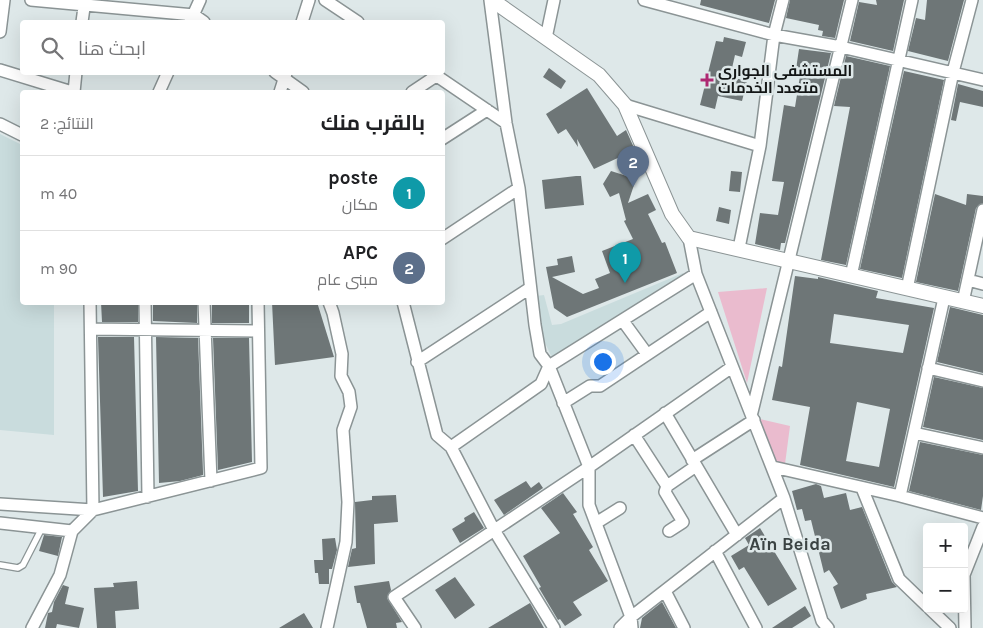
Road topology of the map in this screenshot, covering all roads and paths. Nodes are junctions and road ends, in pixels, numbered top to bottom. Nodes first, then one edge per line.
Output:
1 (4, 0) edge
2 (31, 0) edge
3 (200, 0) edge
4 (309, 0) edge
5 (325, 0) edge
6 (491, 0) edge
7 (554, 0) edge
8 (644, 0) edge
9 (783, 0) edge
10 (852, 0) edge
11 (912, 0) edge
12 (972, 0) edge
13 (85, 2) edge
14 (192, 19) edge
15 (82, 20) edge
16 (303, 20) edge
17 (355, 20) edge
18 (0, 32) edge
19 (774, 35) junction
20 (546, 38) junction
21 (841, 47) junction
22 (899, 60) junction
23 (0, 70) edge
24 (954, 72) junction
25 (76, 75) edge
26 (167, 75) edge
27 (282, 75) edge
28 (433, 75) edge
29 (435, 75) edge
30 (983, 80) edge
31 (66, 90) edge
32 (73, 90) edge
33 (160, 90) edge
34 (280, 90) edge
35 (301, 90) edge
36 (414, 90) edge
37 (625, 106) junction
38 (487, 110) junction
39 (506, 123) junction
40 (0, 124) edge
41 (20, 134) edge
42 (445, 137) edge
43 (760, 146) junction
44 (520, 188) junction
45 (983, 210) edge
46 (445, 237) edge
47 (689, 238) junction
48 (739, 248) junction
49 (787, 262) junction
50 (696, 274) junction
51 (851, 276) junction
52 (968, 280) junction
53 (983, 284) edge
54 (530, 288) junction
55 (907, 289) junction
56 (944, 298) junction
57 (963, 302) junction
58 (90, 305) edge
59 (145, 305) edge
60 (204, 305) edge
61 (258, 305) edge
62 (330, 305) edge
63 (404, 305) edge
64 (983, 306) edge
65 (711, 312) junction
66 (622, 320) junction
67 (91, 329) junction
68 (146, 330) junction
69 (205, 330) junction
70 (258, 331) junction
71 (647, 354) junction
72 (418, 362) junction
73 (549, 366) junction
74 (732, 366) junction
75 (928, 368) junction
76 (983, 381) edge
77 (564, 403) junction
78 (664, 413) junction
79 (753, 416) junction
80 (914, 433) junction
81 (634, 435) junction
82 (451, 447) junction
83 (983, 448) edge
84 (694, 463) junction
85 (589, 467) junction
86 (773, 467) junction
87 (211, 481) junction
88 (667, 486) junction
89 (862, 488) junction
90 (900, 496) junction
91 (148, 497) junction
92 (784, 498) junction
93 (0, 504) edge
94 (620, 508) dead end
95 (93, 510) junction
96 (983, 518) edge
97 (0, 523) edge
98 (596, 523) junction
99 (983, 527) edge
100 (42, 528) junction
101 (494, 530) junction
102 (72, 531) junction
103 (668, 531) dead end
104 (737, 535) junction
105 (715, 551) junction
106 (0, 565) edge
107 (665, 591) junction
108 (923, 602) edge
109 (934, 613) edge
110 (632, 622) edge
111 (32, 628) edge
112 (327, 628) edge
113 (415, 628) edge
114 (554, 628) edge
115 (620, 628) edge
116 (684, 628) edge
117 (756, 628) edge
118 (828, 628) edge
119 (950, 628) edge
120 (965, 628) edge

1 - 18 street
2 - 13 street
3 - 14 street
4 - 16 street
5 - 17 street
6 - 20 street
6 - 39 street
7 - 20 street
8 - 19 street
9 - 19 street
10 - 21 street
11 - 22 street
12 - 24 street
13 - 14 street
13 - 15 street
19 - 21 street
19 - 43 street
20 - 37 street
21 - 22 street
21 - 49 street
22 - 24 street
22 - 51 street
23 - 31 street
24 - 30 street
24 - 55 street
25 - 32 street
26 - 33 street
27 - 34 street
27 - 35 street
28 - 36 street
29 - 38 street
37 - 43 street
37 - 47 street
38 - 39 street
38 - 42 street
39 - 44 street
40 - 41 street
43 - 48 street
44 - 46 street
44 - 54 street
45 - 52 street
47 - 48 street
47 - 50 street
48 - 49 street
49 - 51 street
49 - 79 street
50 - 65 street
50 - 66 street
51 - 55 street
52 - 53 street
52 - 57 street
54 - 72 street
54 - 73 street
55 - 56 street
56 - 57 street
56 - 75 street
57 - 64 street
58 - 67 street
59 - 68 street
60 - 69 street
61 - 70 street
62 - 112 street
63 - 72 street
65 - 71 street
65 - 74 street
66 - 71 street
66 - 73 street
67 - 68 street
67 - 95 street
68 - 69 street
68 - 91 street
69 - 70 street
69 - 87 street
70 - 87 street
71 - 77 street
72 - 82 street
73 - 77 street
73 - 82 street
74 - 78 street
74 - 79 street
75 - 76 street
75 - 80 street
77 - 85 street
78 - 81 street
78 - 84 street
79 - 84 street
79 - 86 street
80 - 83 street
80 - 90 street
81 - 85 street
81 - 88 street
82 - 101 street
84 - 88 street
84 - 104 street
85 - 98 street
85 - 101 street
86 - 89 street
86 - 92 street
87 - 91 street
88 - 103 street
89 - 90 street
89 - 108 street
90 - 96 street
91 - 95 street
92 - 104 street
92 - 118 street
93 - 95 street
94 - 98 street
95 - 102 street
97 - 100 street
98 - 110 street
99 - 120 street
100 - 102 street
100 - 106 lane
101 - 113 street
101 - 114 street
102 - 111 street
104 - 105 street
105 - 107 street
105 - 117 street
107 - 110 street
107 - 116 street
109 - 119 street
110 - 115 street

